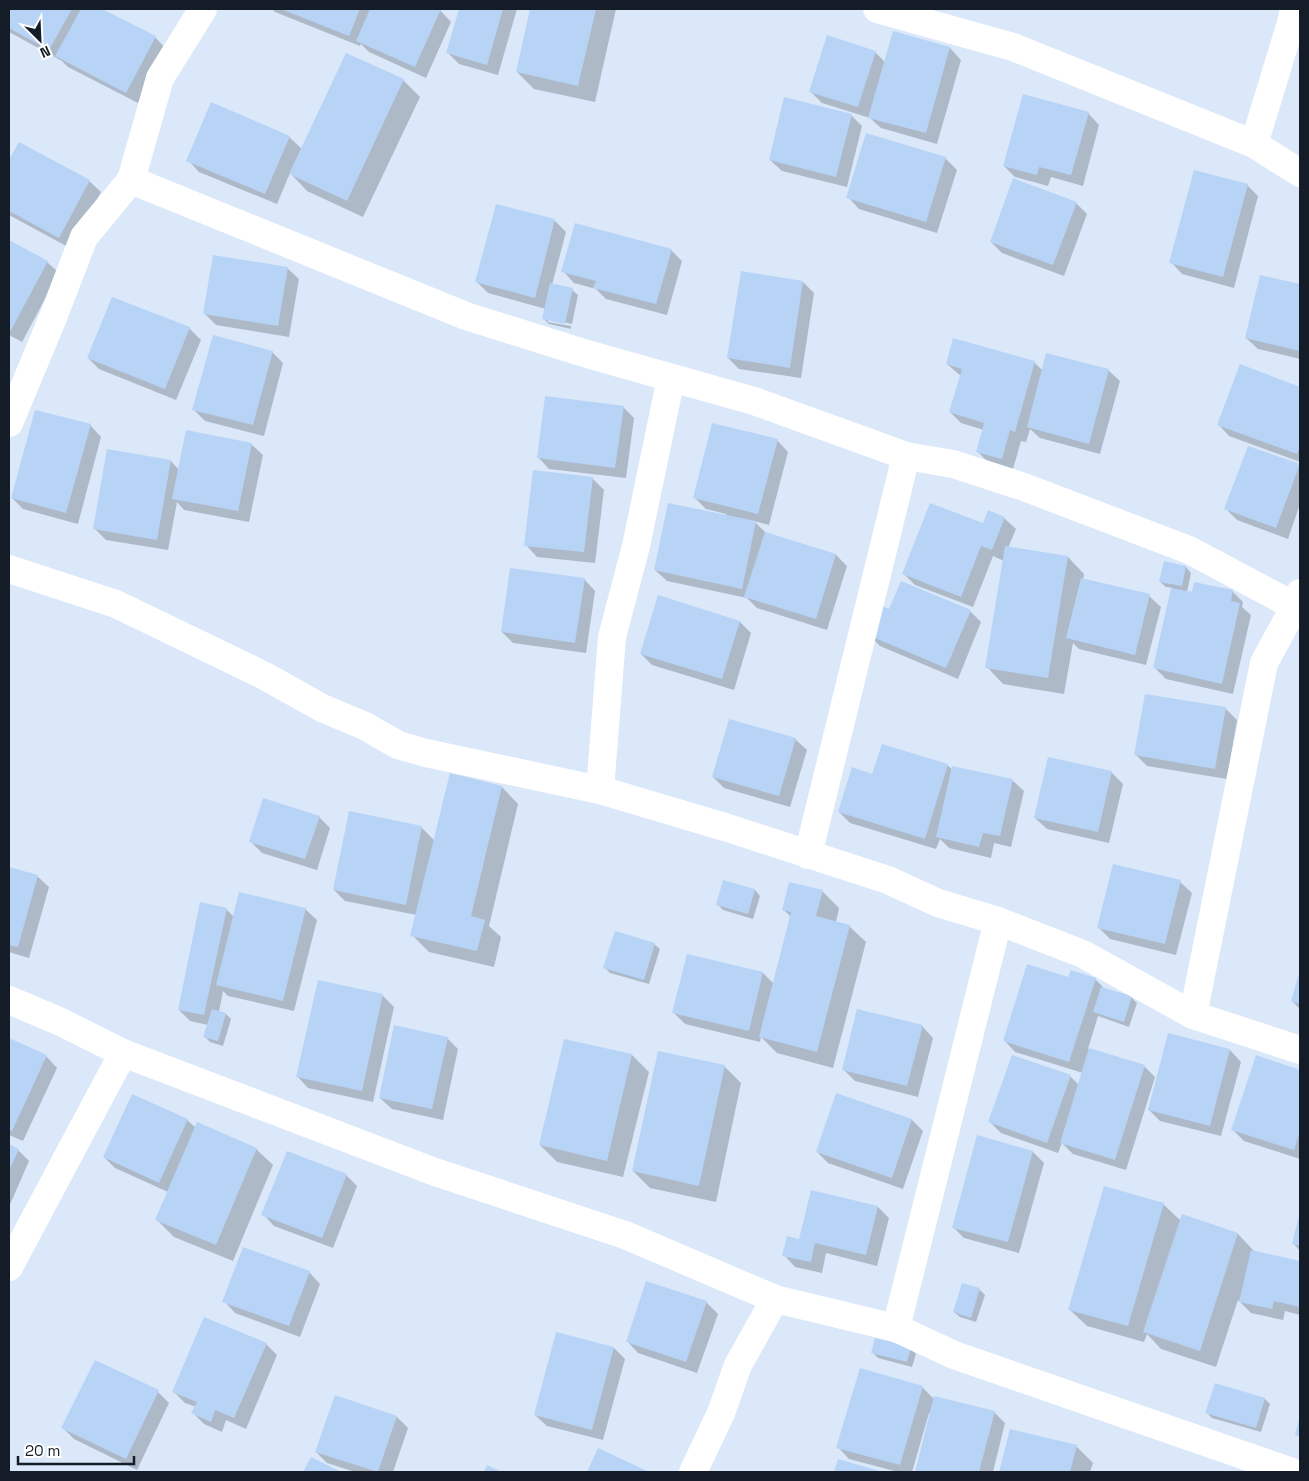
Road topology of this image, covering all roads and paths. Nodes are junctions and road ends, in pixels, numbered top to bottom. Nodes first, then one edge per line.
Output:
1 (203, 9) edge
2 (877, 9) edge
3 (1294, 9) edge
4 (1254, 144) junction
5 (1300, 173) edge
6 (131, 180) junction
7 (671, 378) junction
8 (9, 423) edge
9 (906, 456) junction
10 (9, 569) edge
11 (1299, 602) edge
12 (600, 790) junction
13 (808, 855) junction
14 (998, 921) junction
15 (9, 1000) edge
16 (1193, 1015) junction
17 (1300, 1050) edge
18 (123, 1053) junction
19 (9, 1267) edge
20 (775, 1299) junction
21 (896, 1328) junction
22 (693, 1472) edge
23 (1292, 1472) edge

1 - 6 street
2 - 4 street
3 - 4 street
4 - 5 street
6 - 7 street
6 - 8 street
7 - 9 street
7 - 12 street
9 - 11 street
9 - 13 street
10 - 12 street
11 - 16 street
12 - 13 street
13 - 14 street
14 - 16 street
14 - 21 street
15 - 18 street
16 - 17 street
18 - 19 street
18 - 20 street
20 - 21 street
20 - 22 street
21 - 23 street

